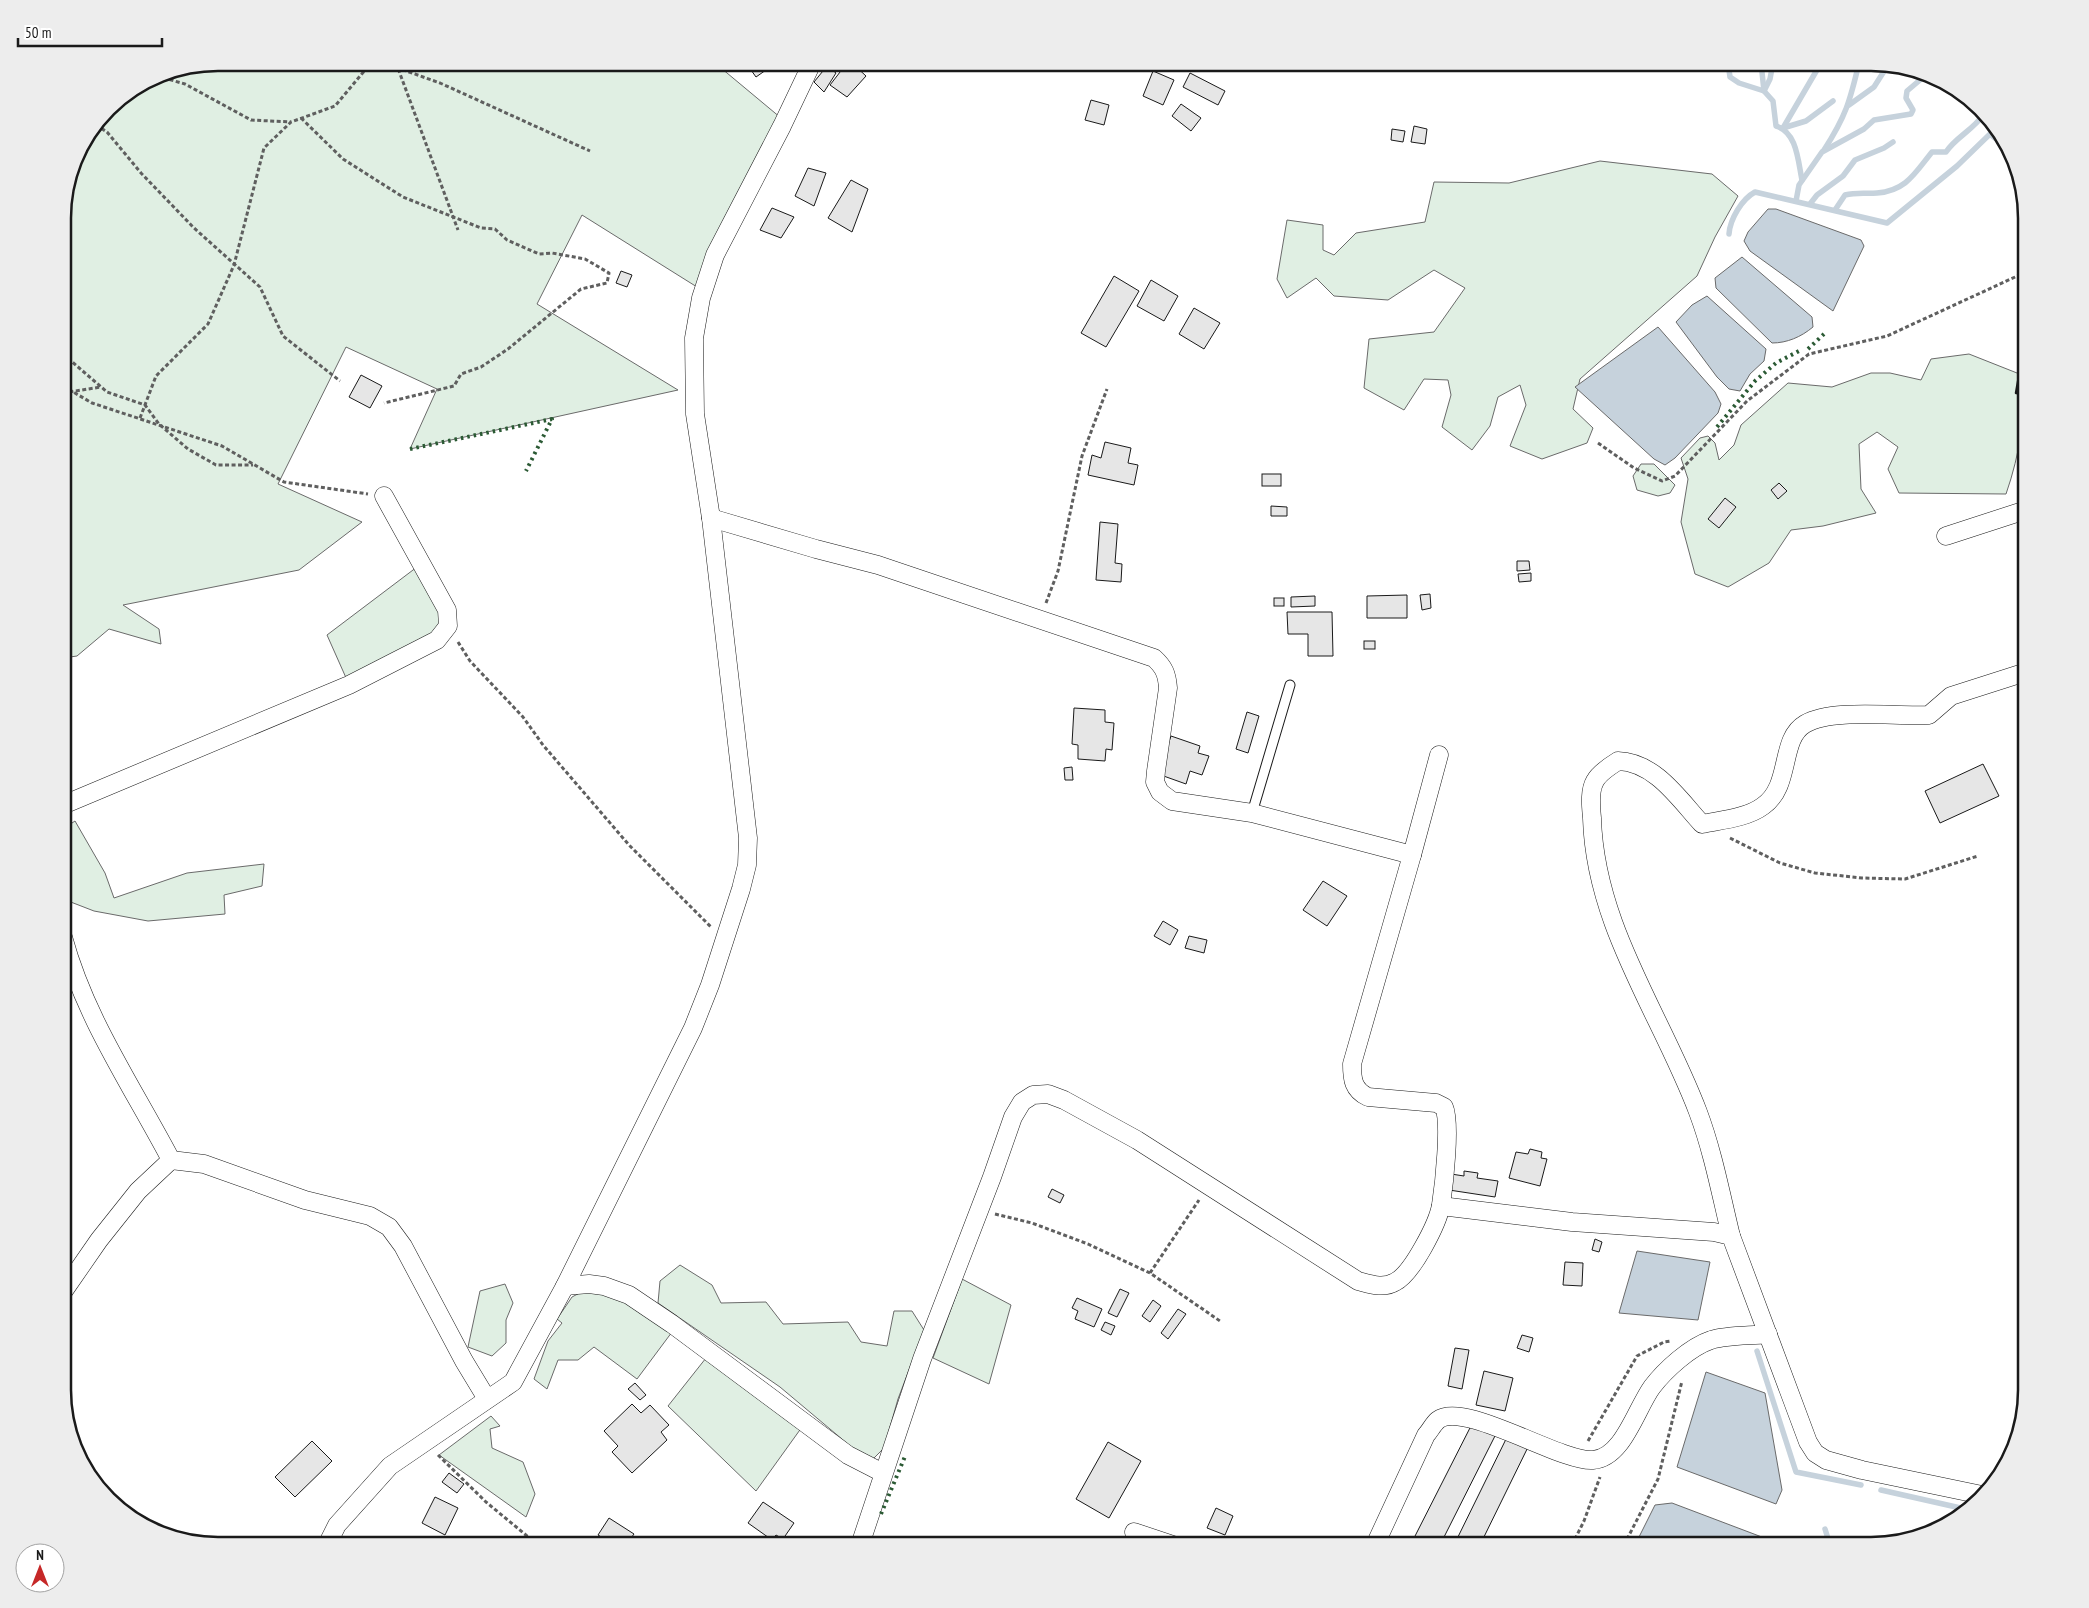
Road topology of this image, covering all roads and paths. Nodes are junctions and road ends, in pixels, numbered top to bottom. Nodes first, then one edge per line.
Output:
1 (364, 71) edge
2 (400, 71) edge
3 (407, 71) edge
4 (808, 71) edge
5 (169, 80) edge
6 (301, 118) junction
7 (291, 122) junction
8 (102, 129) edge
9 (590, 151) dead end
10 (453, 216) junction
11 (458, 230) dead end
12 (234, 264) junction
13 (2018, 276) edge
14 (72, 362) edge
15 (340, 380) dead end
16 (101, 386) junction
17 (1107, 389) dead end
18 (72, 391) edge
19 (72, 392) edge
20 (384, 403) dead end
21 (145, 405) junction
22 (140, 418) junction
23 (159, 424) junction
24 (1598, 443) dead end
25 (255, 466) junction
26 (384, 496) joint
27 (2018, 513) edge
28 (711, 518) junction
29 (1946, 536) dead end
30 (1040, 620) junction
31 (448, 626) junction
32 (2018, 675) edge
33 (1290, 685) dead end
34 (1439, 755) dead end
35 (72, 801) edge
36 (1252, 813) junction
37 (1728, 837) dead end
38 (1412, 855) junction
39 (1978, 856) dead end
40 (725, 941) junction
41 (72, 964) edge
42 (170, 1160) junction
43 (1208, 1187) junction
44 (1440, 1206) junction
45 (980, 1210) junction
46 (1732, 1236) junction
47 (1150, 1272) junction
48 (72, 1279) edge
49 (565, 1286) junction
50 (1220, 1321) dead end
51 (1768, 1334) junction
52 (1689, 1353) junction
53 (487, 1399) junction
54 (426, 1442) junction
55 (1607, 1457) junction
56 (883, 1473) junction
57 (1975, 1494) edge
58 (1134, 1532) dead end
59 (331, 1537) edge
60 (527, 1537) edge
61 (863, 1537) edge
62 (1148, 1537) edge
63 (1379, 1537) edge
64 (1576, 1537) edge
65 (1629, 1537) edge

1 - 6 path
2 - 10 path
3 - 9 path
4 - 28 street
5 - 7 path
6 - 7 path
6 - 10 path
7 - 12 path
8 - 12 path
10 - 11 path
10 - 20 path
12 - 15 path
12 - 21 path
13 - 24 path
14 - 16 path
16 - 18 path
16 - 21 path
17 - 30 path
19 - 22 path
21 - 22 path
21 - 23 path
22 - 23 path
23 - 25 path
23 - 25 path
25 - 26 path
26 - 31 street
27 - 29 street
28 - 30 street
28 - 40 street
30 - 36 street
31 - 35 street
31 - 40 path
32 - 46 street
33 - 36 lane
34 - 38 street
36 - 38 street
37 - 39 path
38 - 44 street
40 - 49 street
41 - 42 street
42 - 48 street
42 - 53 street
43 - 44 street
43 - 45 street
43 - 47 path
44 - 46 street
45 - 47 path
45 - 56 street
46 - 51 street
47 - 50 path
49 - 53 street
49 - 56 street
51 - 52 street
51 - 57 street
52 - 55 street
52 - 65 path
53 - 54 street
54 - 59 street
54 - 60 path
55 - 63 street
55 - 64 path
56 - 61 street
58 - 62 street

